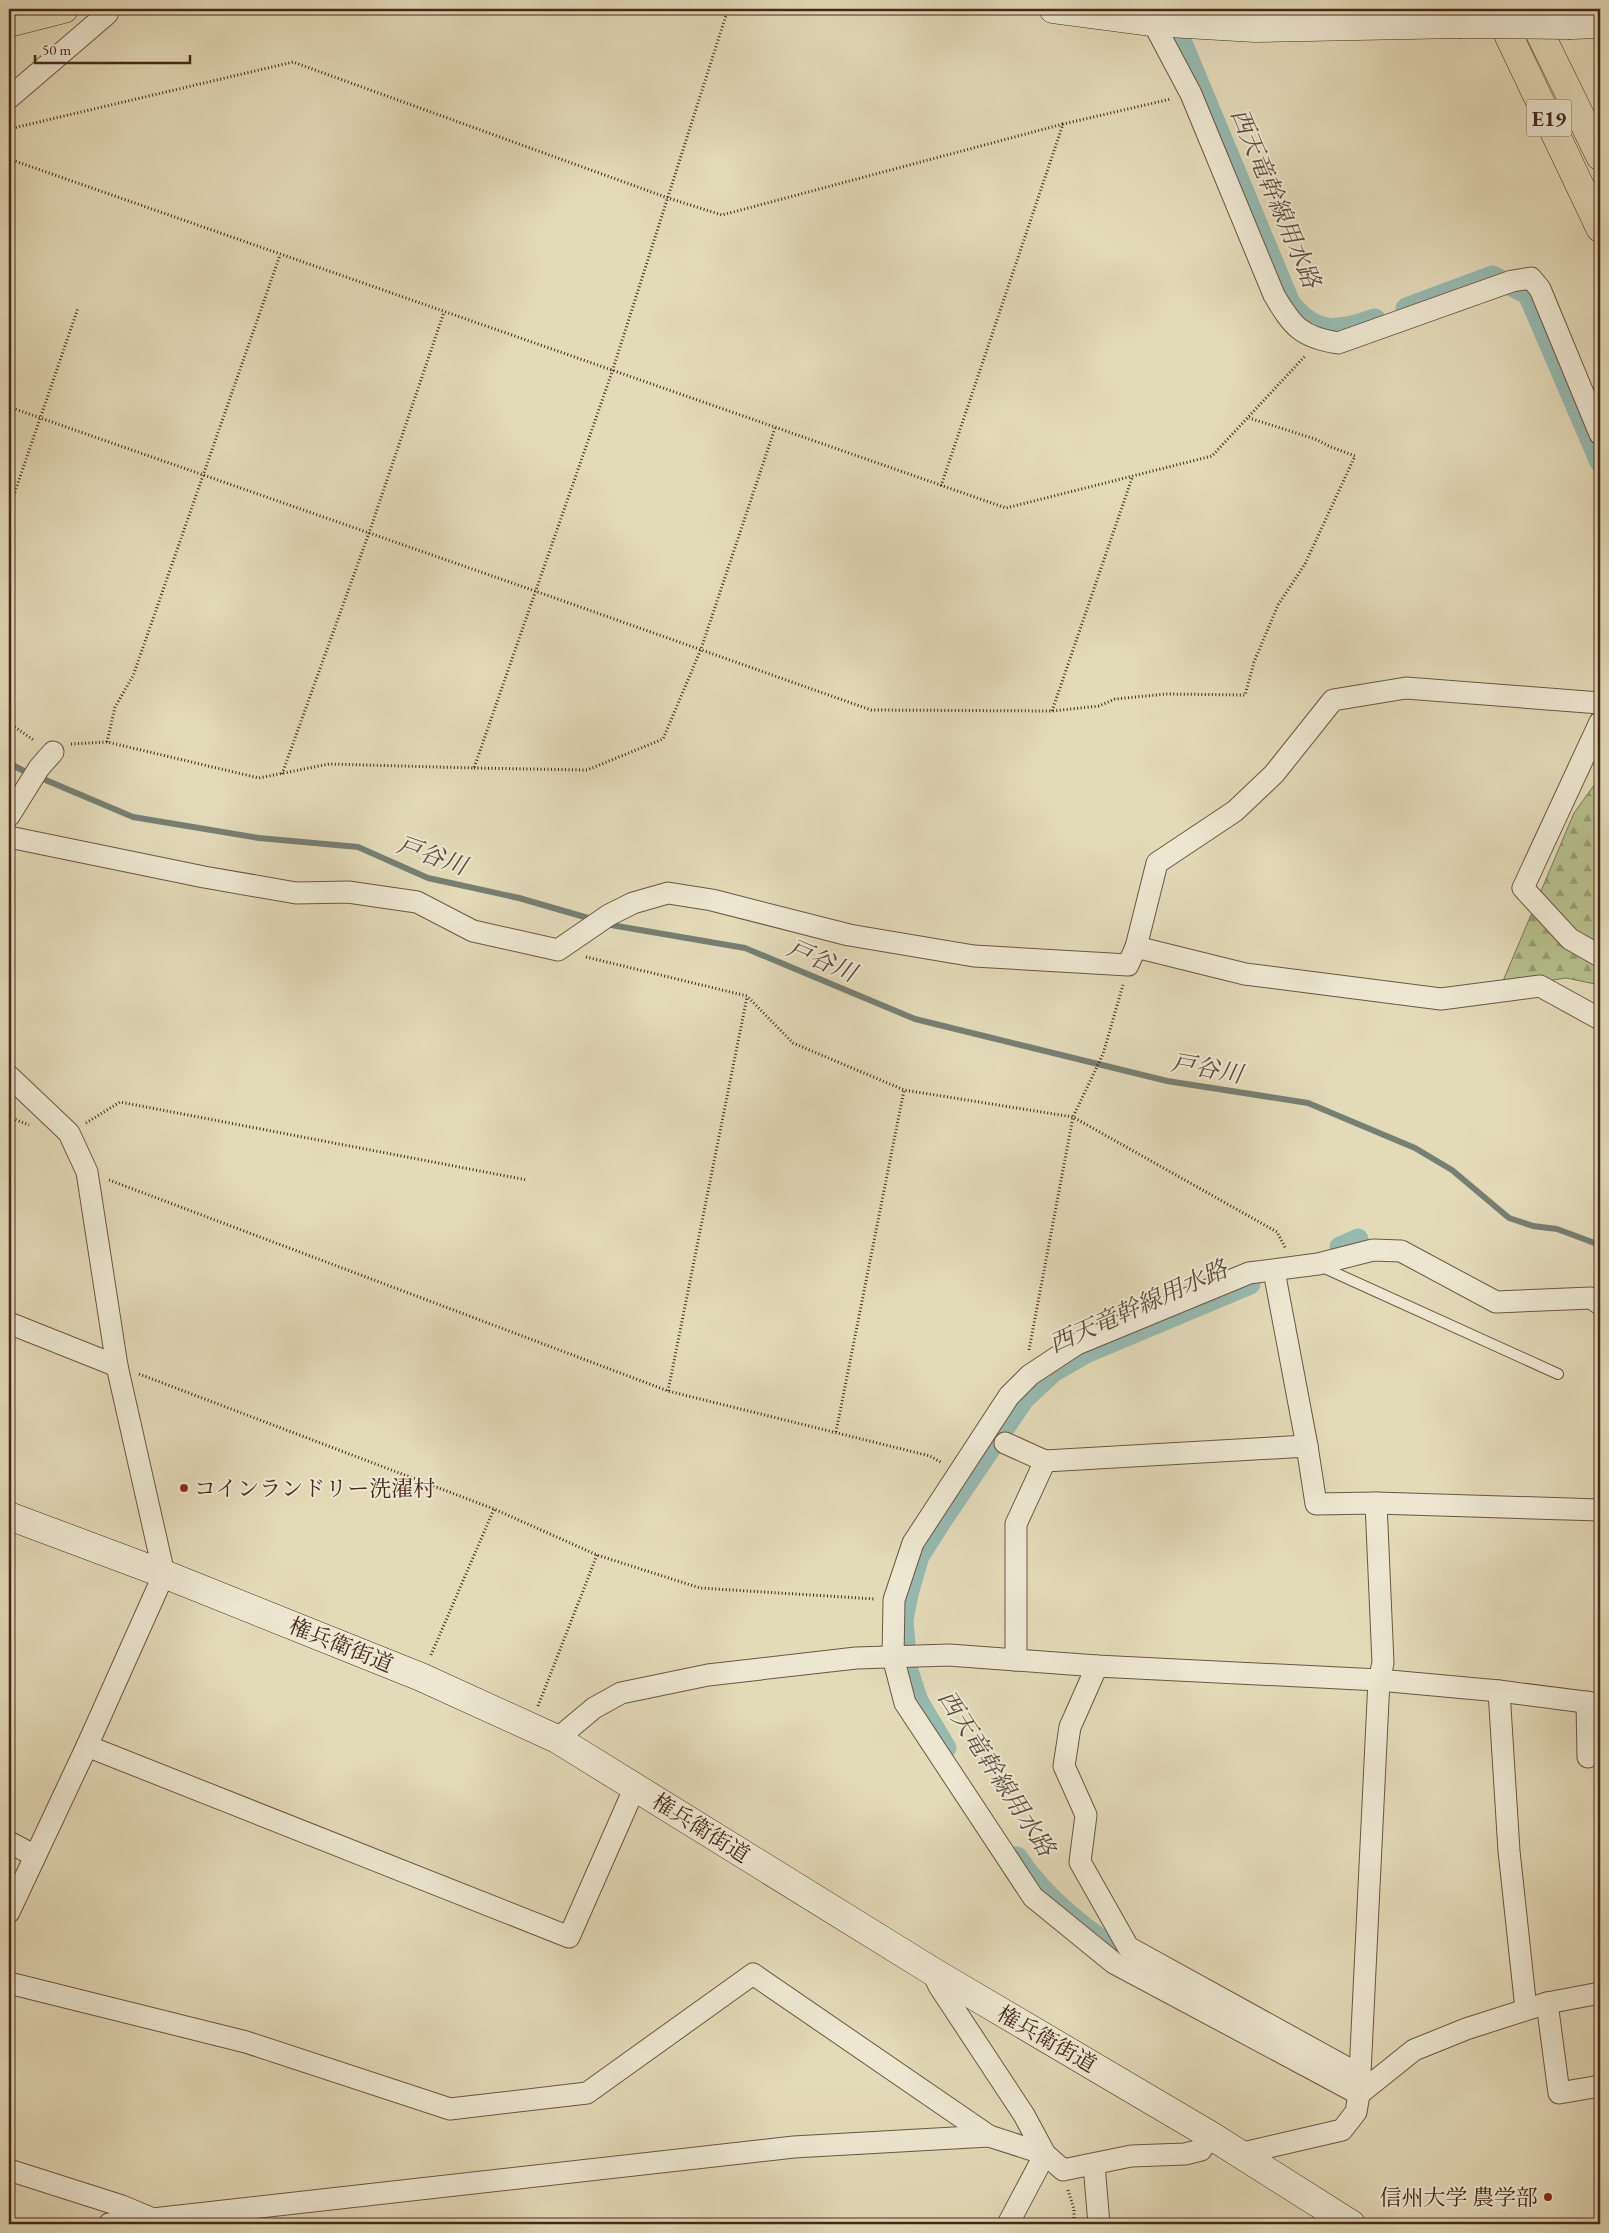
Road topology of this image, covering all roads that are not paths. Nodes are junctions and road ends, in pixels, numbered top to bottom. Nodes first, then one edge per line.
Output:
1 (64, 9) edge
2 (108, 9) edge
3 (1053, 9) edge
4 (1496, 9) edge
5 (1528, 9) edge
6 (1149, 16) edge
7 (1589, 21) edge
8 (9, 23) edge
9 (9, 98) edge
10 (1600, 156) edge
11 (1600, 228) edge
12 (1600, 434) edge
13 (1600, 703) edge
14 (1600, 722) edge
15 (46, 760) road end
16 (9, 816) edge
17 (9, 837) edge
18 (1132, 956) junction
19 (1600, 956) edge
20 (1600, 1019) edge
21 (9, 1076) edge
22 (1318, 1264) junction
23 (1274, 1271) junction
24 (1600, 1304) edge
25 (9, 1323) edge
26 (117, 1366) junction
27 (1558, 1374) dead end
28 (1005, 1443) dead end
29 (1308, 1446) junction
30 (1045, 1461) junction
31 (1376, 1503) junction
32 (1600, 1510) edge
33 (9, 1516) edge
34 (164, 1574) junction
35 (893, 1657) junction
36 (1016, 1660) junction
37 (1097, 1666) junction
38 (1379, 1680) junction
39 (1499, 1691) junction
40 (1594, 1703) edge
41 (556, 1739) junction
42 (87, 1746) junction
43 (1588, 1757) dead end
44 (635, 1787) junction
45 (9, 1842) edge
46 (35, 1856) junction
47 (9, 1912) edge
48 (932, 1971) junction
49 (9, 1983) edge
50 (1600, 1994) edge
51 (1547, 2003) junction
52 (1526, 2010) junction
53 (1359, 2085) junction
54 (1600, 2086) edge
55 (989, 2136) junction
56 (1210, 2136) junction
57 (1045, 2154) junction
58 (1239, 2154) junction
59 (1094, 2165) junction
60 (9, 2170) edge
61 (153, 2219) junction
62 (109, 2224) edge
63 (1008, 2224) edge
64 (1099, 2224) edge
65 (1351, 2224) edge

1 - 8 highway
2 - 9 street
3 - 6 street
4 - 11 highway, E19
5 - 10 highway, E19
6 - 7 street, bridge
6 - 12 street
13 - 18 street
14 - 19 street
15 - 16 street
17 - 18 street
18 - 20 street
21 - 26 street
22 - 23 street
22 - 24 street
22 - 27 lane
23 - 29 street
23 - 35 street
25 - 26 street
26 - 34 street
28 - 30 street
29 - 30 street
29 - 31 street
30 - 36 street
31 - 32 street
31 - 38 street
33 - 34 street, 権兵衛街道
34 - 41 street, 権兵衛街道
34 - 42 street
35 - 36 street
35 - 41 street
35 - 53 street
36 - 37 street
37 - 38 street
37 - 53 street
38 - 39 street
38 - 53 street
39 - 40 street
39 - 52 street
40 - 43 street
41 - 44 street, 権兵衛街道
42 - 44 street
42 - 46 street
44 - 48 street, 権兵衛街道
45 - 46 street
46 - 47 street
48 - 56 street, 権兵衛街道
48 - 57 street
49 - 55 street
50 - 51 street
51 - 52 street
51 - 54 street
52 - 53 street
53 - 58 street
55 - 57 street
55 - 61 street
56 - 58 street, 権兵衛街道
56 - 59 street
57 - 59 street
57 - 63 street
58 - 65 street, 権兵衛街道
59 - 64 street
60 - 61 street
61 - 62 street

